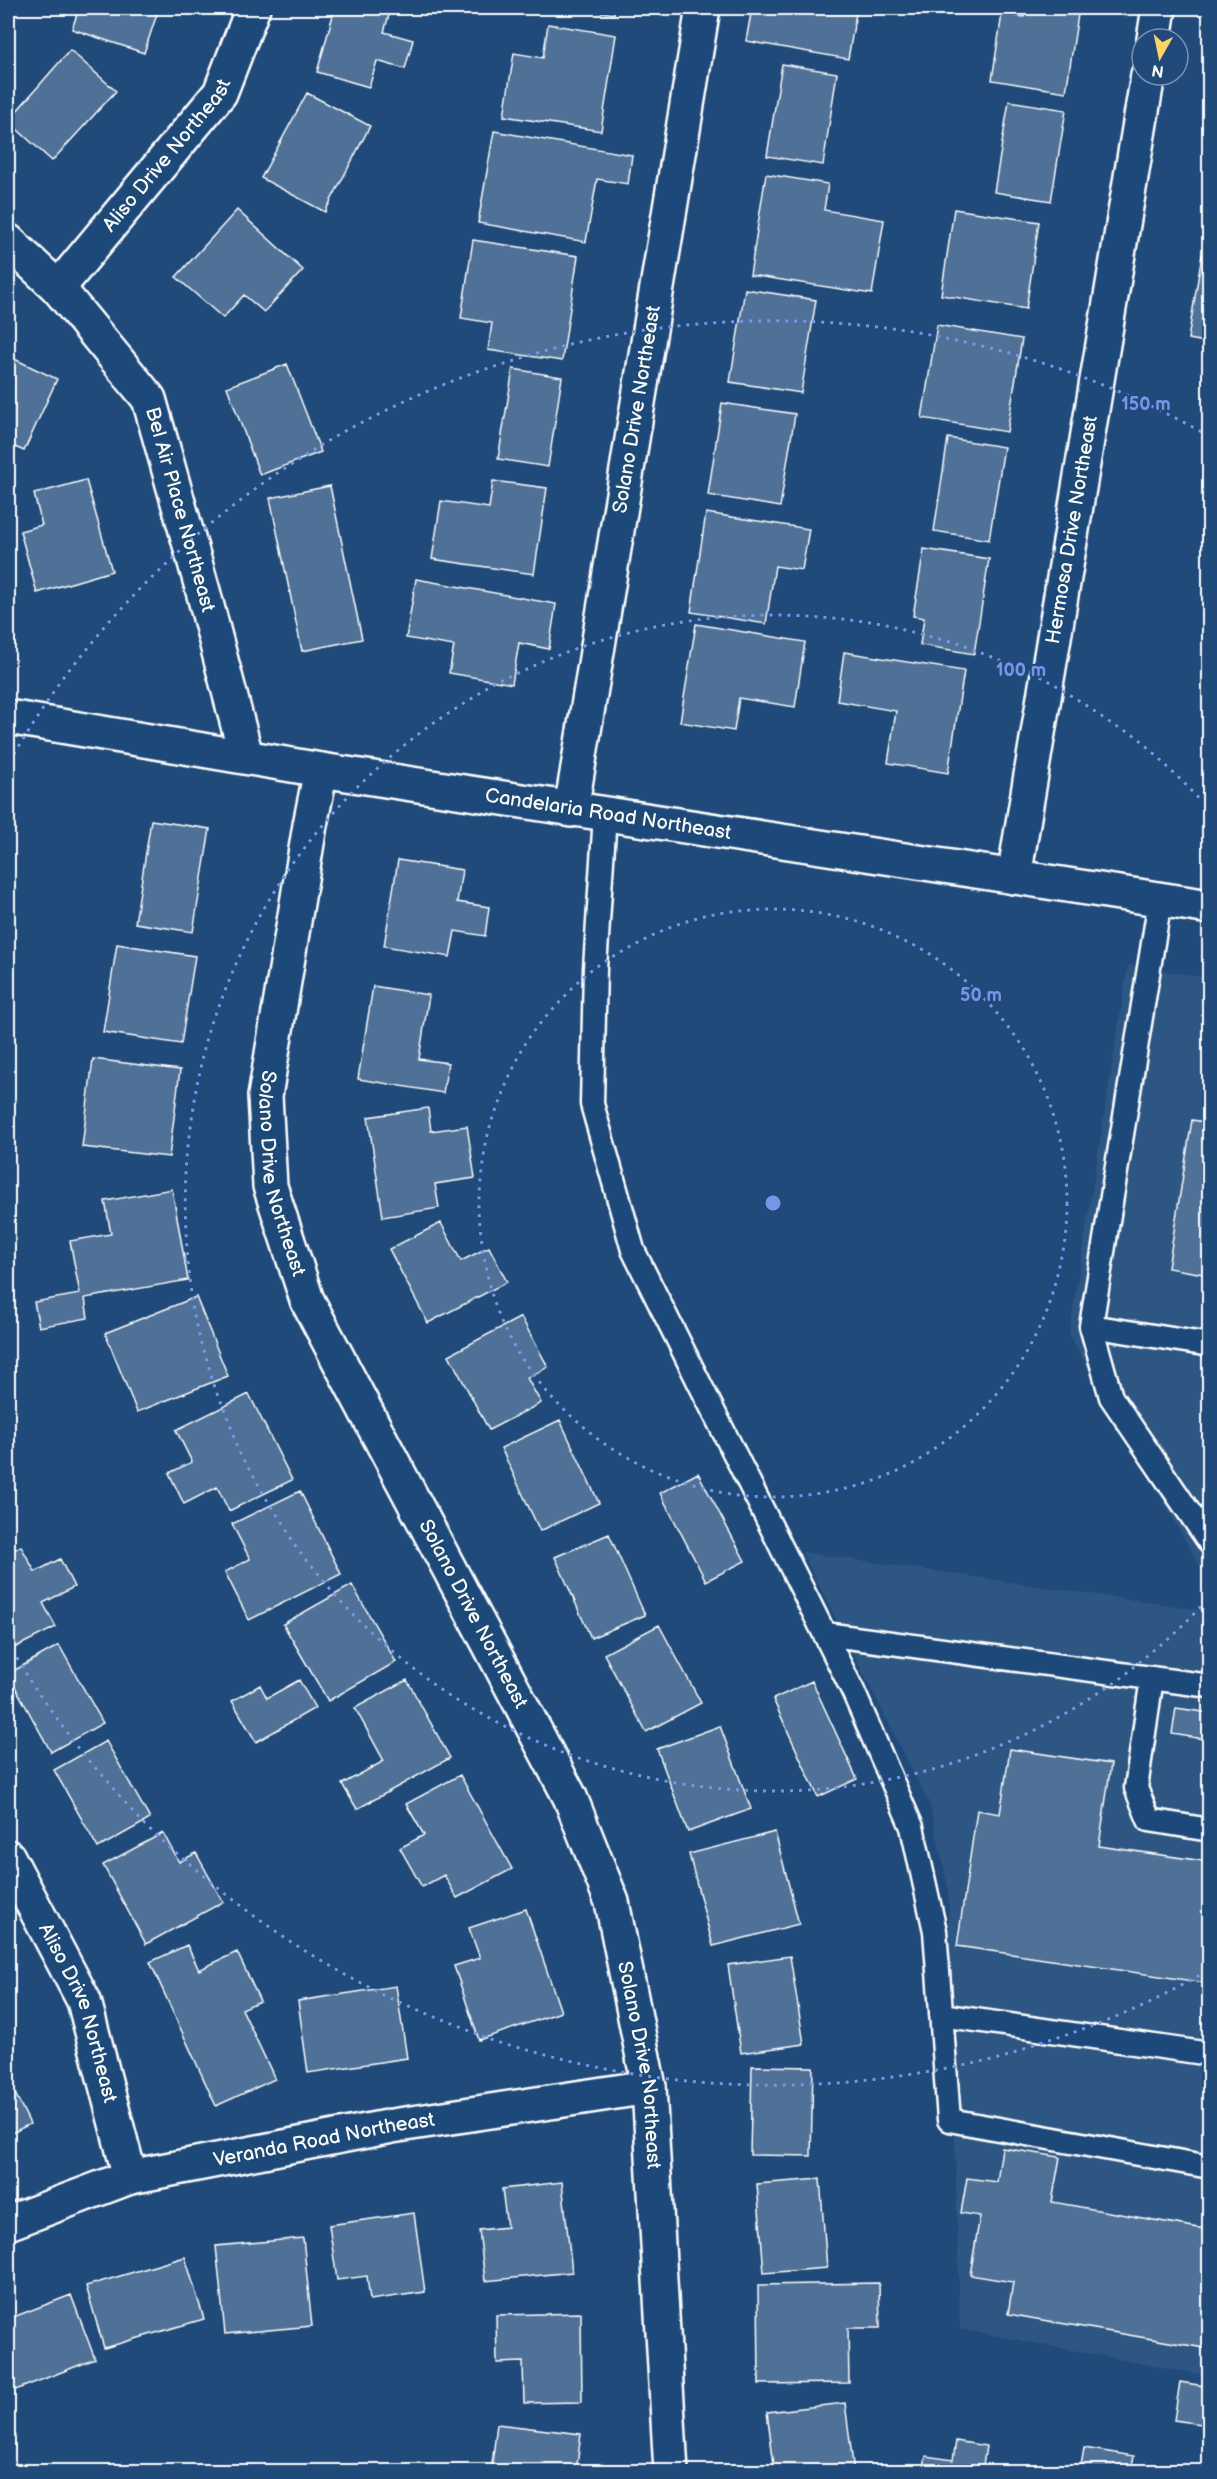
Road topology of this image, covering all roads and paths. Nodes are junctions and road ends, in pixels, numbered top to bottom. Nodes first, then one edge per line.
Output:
1 (253, 8) edge
2 (703, 8) edge
3 (1159, 8) edge
4 (1156, 27) edge
5 (1146, 87) edge
6 (8, 241) edge
7 (58, 288) junction
8 (8, 717) edge
9 (246, 756) junction
10 (321, 770) junction
11 (571, 810) junction
12 (605, 815) junction
13 (1014, 878) junction
14 (1160, 900) junction
15 (1209, 908) edge
16 (1091, 1326) junction
17 (1209, 1345) edge
18 (1209, 1544) edge
19 (825, 1634) junction
20 (1152, 1678) junction
21 (1209, 1686) edge
22 (1209, 1830) edge
23 (8, 1857) edge
24 (941, 2015) junction
25 (1209, 2054) edge
26 (649, 2087) junction
27 (1209, 2167) edge
28 (130, 2177) junction
29 (8, 2223) edge
30 (671, 2472) edge

1 - 7 street, Aliso Drive Northeast
2 - 11 street, Solano Drive Northeast
3 - 4 street
5 - 13 street, Hermosa Drive Northeast
6 - 7 street, Bel Air Place Northeast
7 - 9 street, Bel Air Place Northeast
8 - 9 street, Candelaria Road Northeast
9 - 10 street, Candelaria Road Northeast
10 - 11 street, Candelaria Road Northeast
10 - 26 street, Solano Drive Northeast
11 - 12 street, Candelaria Road Northeast
12 - 13 street, Candelaria Road Northeast
12 - 19 lane
13 - 14 street, Candelaria Road Northeast
14 - 15 street, Candelaria Road Northeast
14 - 16 lane
16 - 17 lane
16 - 18 lane
19 - 20 lane
19 - 24 lane
20 - 21 lane
20 - 22 lane
23 - 28 street, Aliso Drive Northeast
24 - 25 lane
24 - 27 lane
26 - 28 street, Veranda Road Northeast
26 - 30 street, Solano Drive Northeast
28 - 29 street, Veranda Road Northeast

